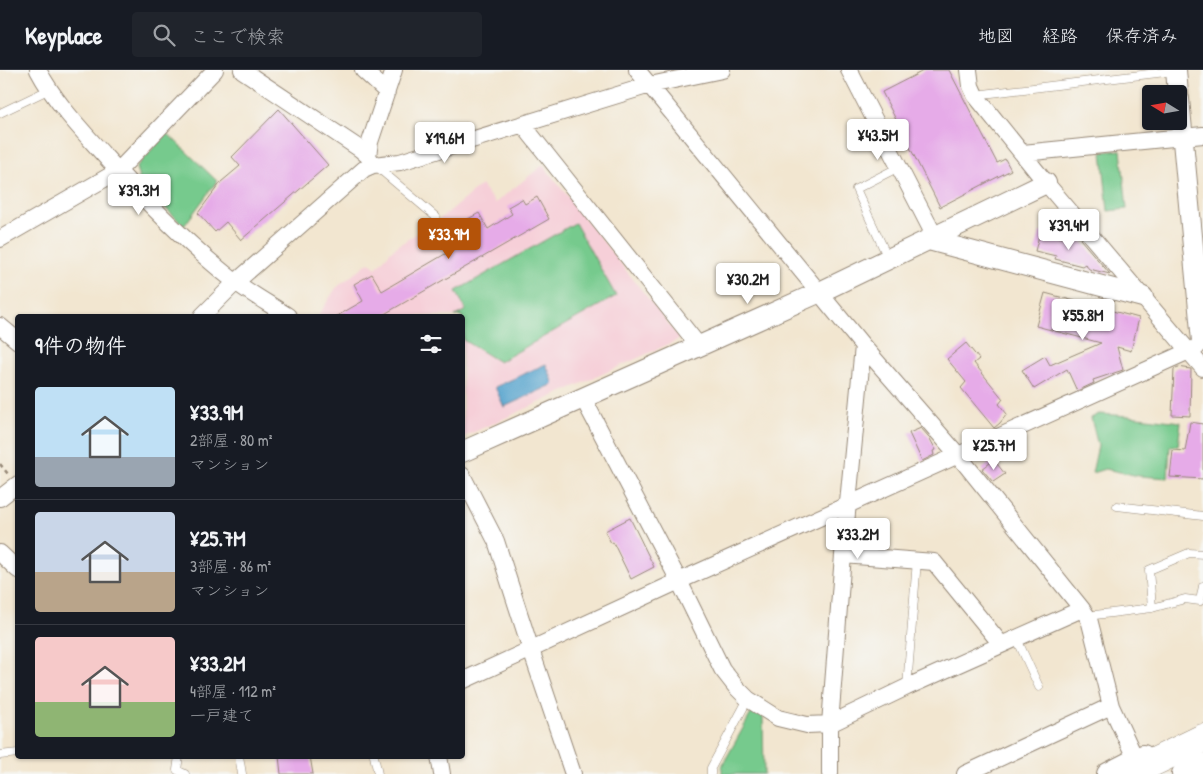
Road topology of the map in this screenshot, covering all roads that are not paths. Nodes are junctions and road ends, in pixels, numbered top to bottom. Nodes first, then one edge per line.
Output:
1 (38, 70) edge
2 (215, 70) edge
3 (242, 70) edge
4 (363, 70) edge
5 (394, 70) edge
6 (637, 70) edge
7 (722, 70) edge
8 (850, 70) edge
9 (969, 70) edge
10 (1176, 70) edge
11 (650, 85) junction
12 (1177, 85) edge
13 (48, 90) junction
14 (387, 92) junction
15 (975, 95) junction
16 (0, 113) edge
17 (523, 125) junction
18 (1181, 130) edge
19 (1203, 135) edge
20 (1182, 137) junction
21 (1023, 153) junction
22 (371, 160) junction
23 (899, 167) junction
24 (118, 170) junction
25 (1046, 183) junction
26 (436, 216) dead end
27 (0, 239) edge
28 (932, 239) junction
29 (888, 260) junction
30 (1200, 280) edge
31 (236, 282) junction
32 (820, 292) junction
33 (1142, 297) junction
34 (204, 314) edge
35 (285, 314) edge
36 (0, 326) edge
37 (15, 338) edge
38 (699, 346) junction
39 (863, 346) junction
40 (1195, 346) junction
41 (1203, 368) edge
42 (583, 398) junction
43 (465, 451) edge
44 (958, 455) junction
45 (465, 481) edge
46 (15, 486) edge
47 (0, 498) edge
48 (848, 506) junction
49 (1117, 506) dead end
50 (1203, 516) edge
51 (0, 552) edge
52 (1203, 554) edge
53 (843, 555) junction
54 (917, 560) junction
55 (15, 567) edge
56 (680, 581) junction
57 (1203, 586) edge
58 (1152, 608) junction
59 (1085, 612) junction
60 (1017, 638) junction
61 (1002, 644) junction
62 (531, 650) junction
63 (465, 680) edge
64 (907, 687) junction
65 (1039, 687) dead end
66 (748, 699) junction
67 (1111, 706) junction
68 (830, 724) junction
69 (1203, 727) edge
70 (1203, 738) edge
71 (15, 754) edge
72 (1203, 755) edge
73 (0, 756) edge
74 (178, 759) edge
75 (240, 759) edge
76 (375, 759) edge
77 (440, 759) edge
78 (1203, 764) edge
79 (1132, 767) edge
80 (176, 772) edge
81 (185, 774) edge
82 (242, 774) edge
83 (378, 774) edge
84 (442, 774) edge
85 (573, 774) edge
86 (711, 774) edge
87 (830, 774) edge
88 (966, 774) edge
89 (1108, 774) edge
90 (1164, 774) edge
91 (1184, 774) edge

1 - 13 street
2 - 24 street
3 - 22 street
4 - 14 street
5 - 14 street
6 - 11 street
7 - 11 street
8 - 23 street
9 - 15 street
10 - 12 street
10 - 15 lane
11 - 17 street
11 - 32 street
13 - 16 lane
13 - 24 street
14 - 22 street
15 - 21 street
17 - 22 street
17 - 38 street
18 - 20 street
19 - 20 street
20 - 21 street
20 - 30 street
21 - 25 street
22 - 26 lane
22 - 31 street
23 - 28 street
23 - 29 lane
24 - 27 street
24 - 31 street
25 - 28 street
25 - 33 street
28 - 29 street
28 - 33 street
29 - 32 street
30 - 40 street
31 - 34 street
31 - 35 street
32 - 38 street
32 - 39 street
33 - 40 street
36 - 37 street
38 - 42 street
39 - 44 street
39 - 48 street
40 - 41 street
40 - 44 street
42 - 43 street
42 - 56 street
44 - 48 street
44 - 59 street
45 - 62 street
46 - 47 street
48 - 53 street
48 - 56 street
49 - 50 lane
51 - 55 street
52 - 58 lane
53 - 54 street
53 - 68 street
54 - 61 street
54 - 64 lane
56 - 62 street
56 - 66 street
57 - 58 lane
58 - 59 lane
59 - 60 street
59 - 67 street
60 - 61 street
60 - 65 lane
61 - 64 street
62 - 63 street
62 - 85 street
64 - 68 street
66 - 68 street
66 - 86 lane
67 - 79 street
67 - 88 street
68 - 87 street
69 - 79 main road
70 - 79 highway
71 - 73 lane
72 - 90 highway
74 - 80 lane
75 - 82 lane
76 - 83 lane
77 - 84 street
78 - 91 main road
79 - 89 main road
80 - 81 lane

